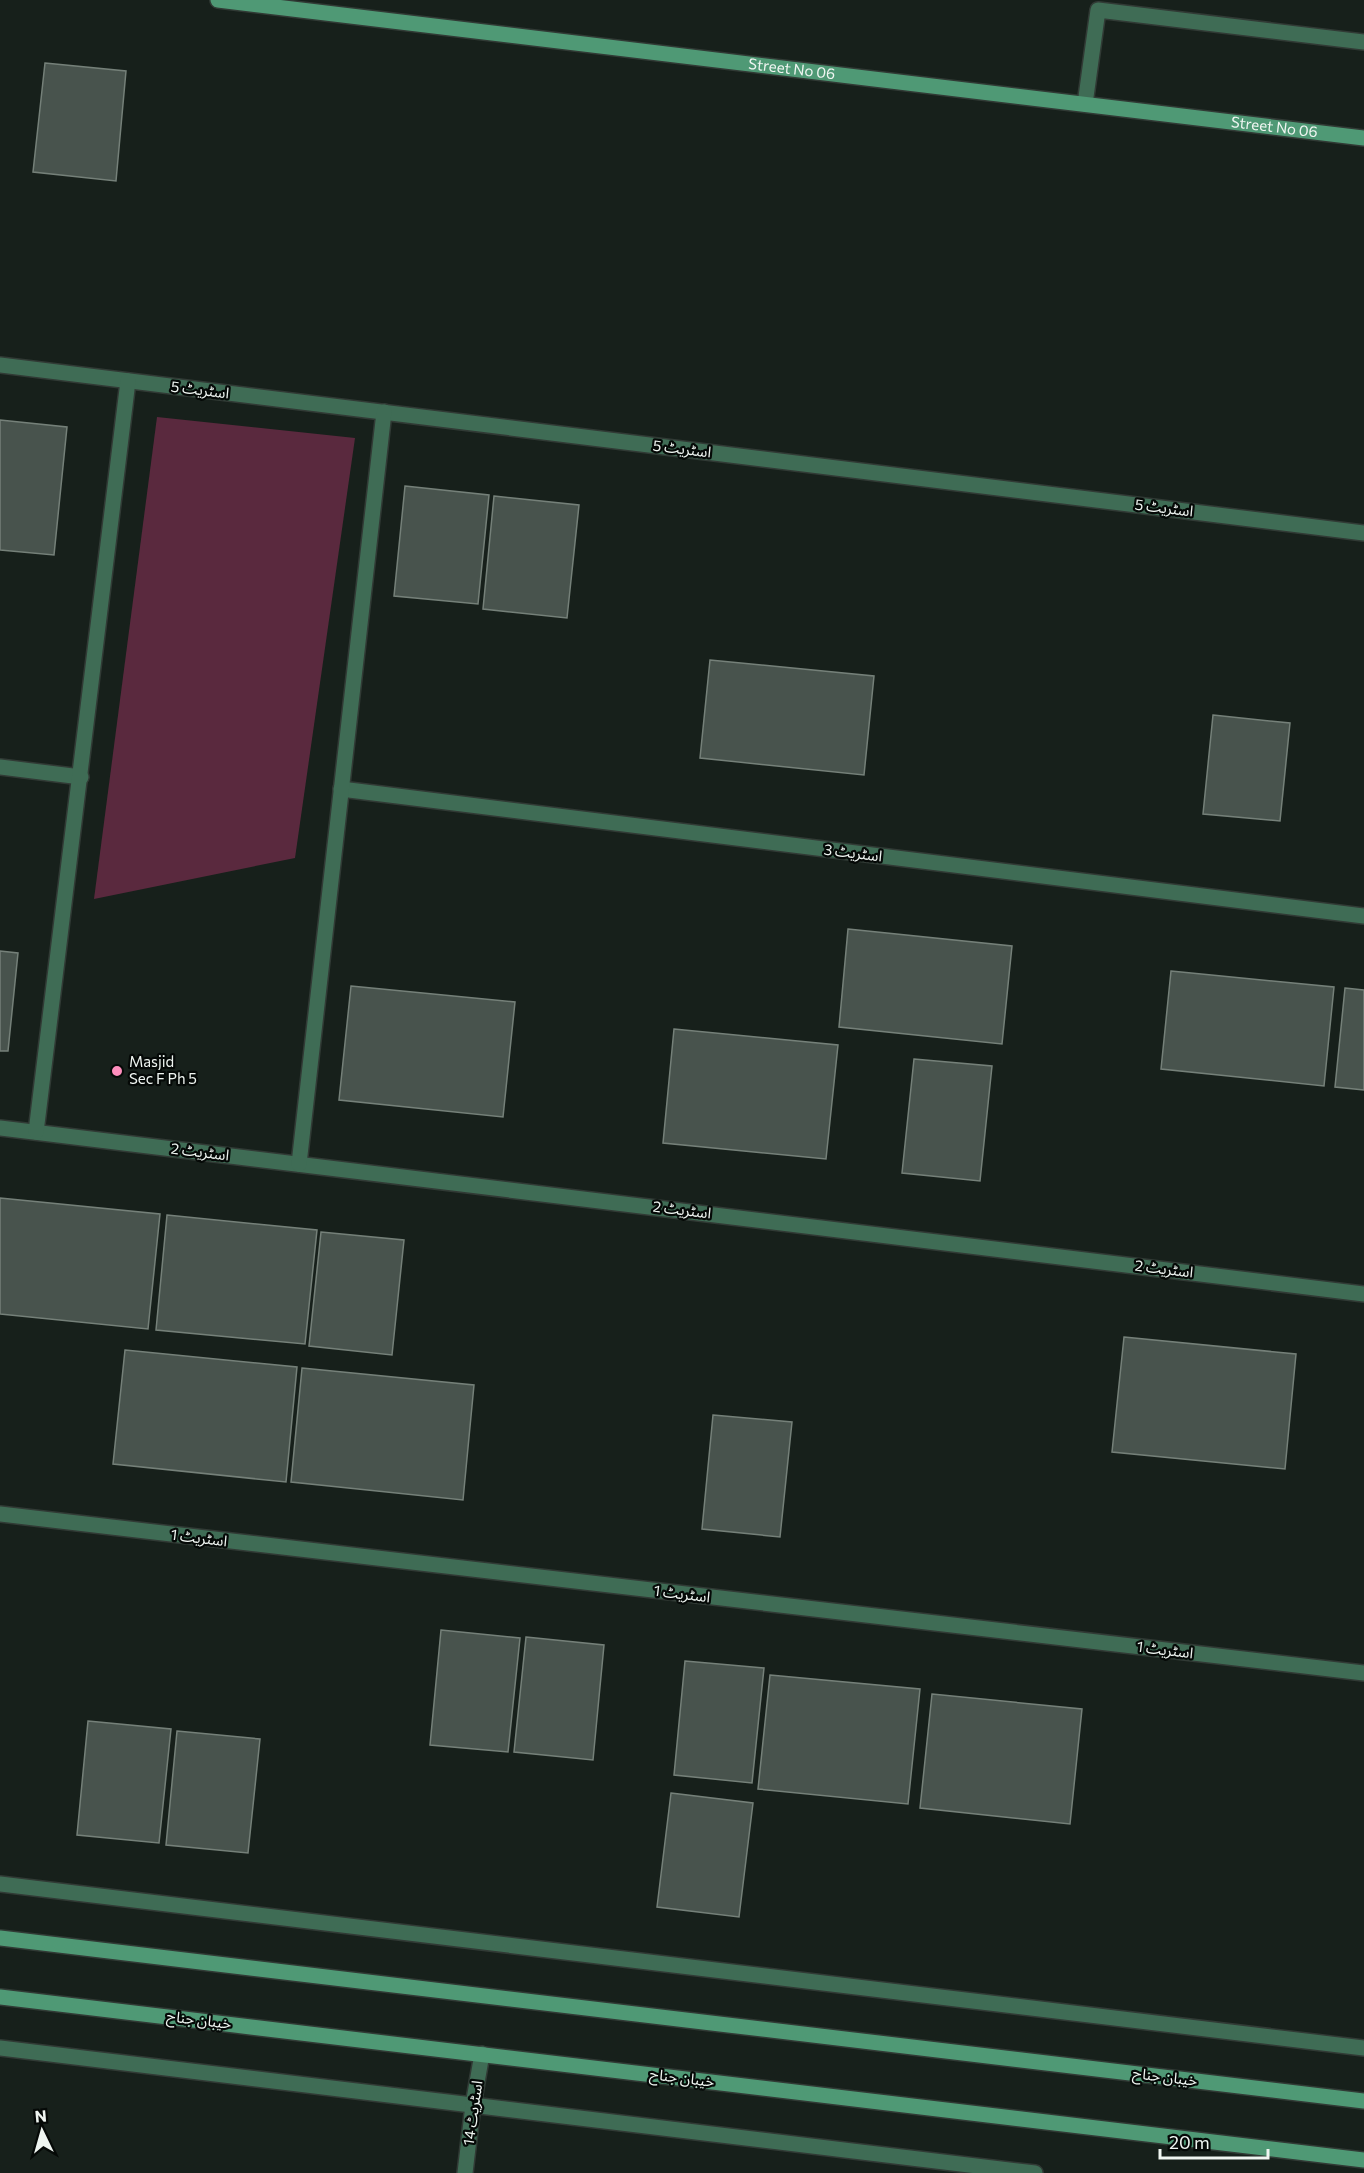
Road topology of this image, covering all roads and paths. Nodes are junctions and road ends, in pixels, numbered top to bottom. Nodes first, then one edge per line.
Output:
1 (218, 0) edge
2 (1099, 5) edge
3 (1364, 42) edge
4 (1084, 104) junction
5 (1364, 138) edge
6 (0, 365) edge
7 (128, 381) junction
8 (384, 412) junction
9 (1364, 532) edge
10 (0, 767) edge
11 (81, 777) junction
12 (341, 789) junction
13 (1364, 916) edge
14 (0, 1128) edge
15 (36, 1132) junction
16 (299, 1164) junction
17 (1364, 1294) edge
18 (0, 1514) edge
19 (1364, 1673) edge
20 (0, 1884) edge
21 (0, 1938) edge
22 (0, 1997) edge
23 (0, 2048) edge
24 (1364, 2048) edge
25 (482, 2054) junction
26 (1364, 2101) edge
27 (473, 2105) junction
28 (1364, 2160) edge
29 (465, 2173) edge
30 (1035, 2173) edge

1 - 4 main road, Street No 06
2 - 3 street
2 - 4 street
4 - 5 main road, Street No 06
6 - 7 street, اسٹریٹ 5
7 - 8 street, اسٹریٹ 5
7 - 11 street
8 - 9 street, اسٹریٹ 5
8 - 12 street
10 - 11 street
11 - 15 street
12 - 13 street, اسٹریٹ 3
12 - 16 street
14 - 15 street, اسٹریٹ 2
15 - 16 street, اسٹریٹ 2
16 - 17 street, اسٹریٹ 2
18 - 19 street, اسٹریٹ 1
20 - 24 street
21 - 26 main road, خیبان جناح
22 - 25 main road, خیبان جناح
23 - 27 street
25 - 27 street, اسٹریٹ 14
25 - 28 main road, خیبان جناح
27 - 29 street, اسٹریٹ 14
27 - 30 street

